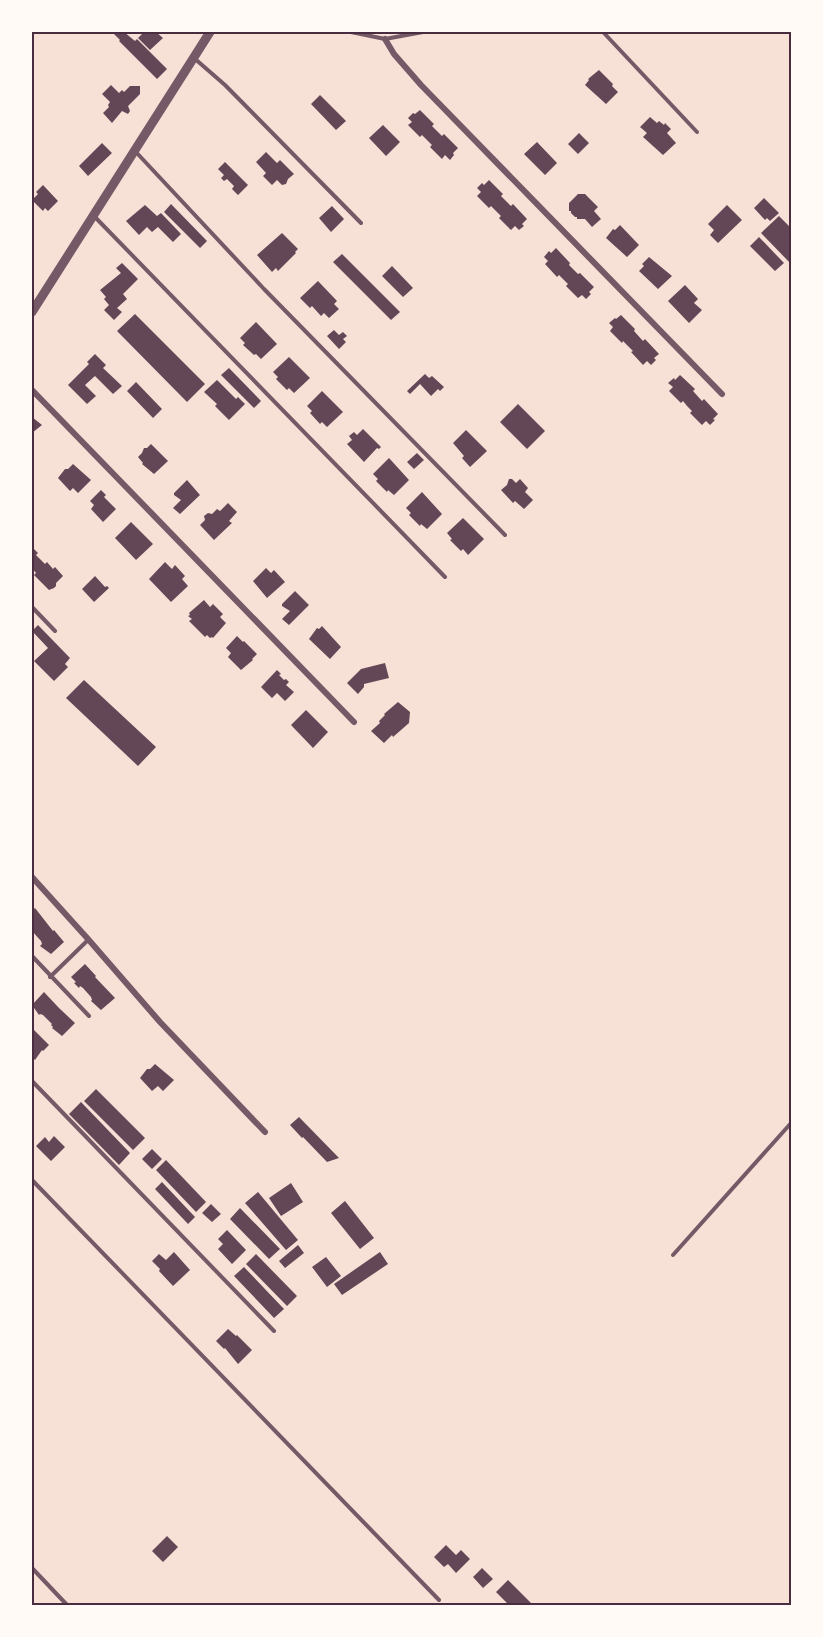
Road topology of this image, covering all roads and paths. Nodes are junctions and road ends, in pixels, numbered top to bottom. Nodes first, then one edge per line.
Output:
1 (210, 32) edge
2 (351, 32) edge
3 (423, 32) edge
4 (603, 32) edge
5 (385, 39) junction
6 (194, 57) junction
7 (697, 132) dead end
8 (135, 151) junction
9 (94, 215) junction
10 (361, 223) dead end
11 (32, 312) edge
12 (32, 390) edge
13 (722, 394) dead end
14 (505, 535) dead end
15 (445, 578) dead end
16 (32, 607) edge
17 (55, 631) dead end
18 (354, 722) dead end
19 (32, 878) edge
20 (88, 939) junction
21 (32, 956) edge
22 (50, 977) junction
23 (89, 1016) dead end
24 (32, 1081) edge
25 (792, 1122) edge
26 (265, 1132) dead end
27 (32, 1180) edge
28 (673, 1255) dead end
29 (274, 1331) dead end
30 (32, 1568) edge
31 (439, 1600) dead end
32 (68, 1605) edge

1 - 6 street
2 - 5 lane
3 - 5 lane
4 - 7 lane
5 - 13 street
6 - 8 street
6 - 10 lane
8 - 9 street
8 - 14 lane
9 - 11 street
9 - 15 lane
12 - 18 street
16 - 17 lane
19 - 20 street
20 - 22 lane
20 - 26 street
21 - 22 lane
22 - 23 lane
24 - 29 lane
25 - 28 lane
27 - 31 lane
30 - 32 lane

